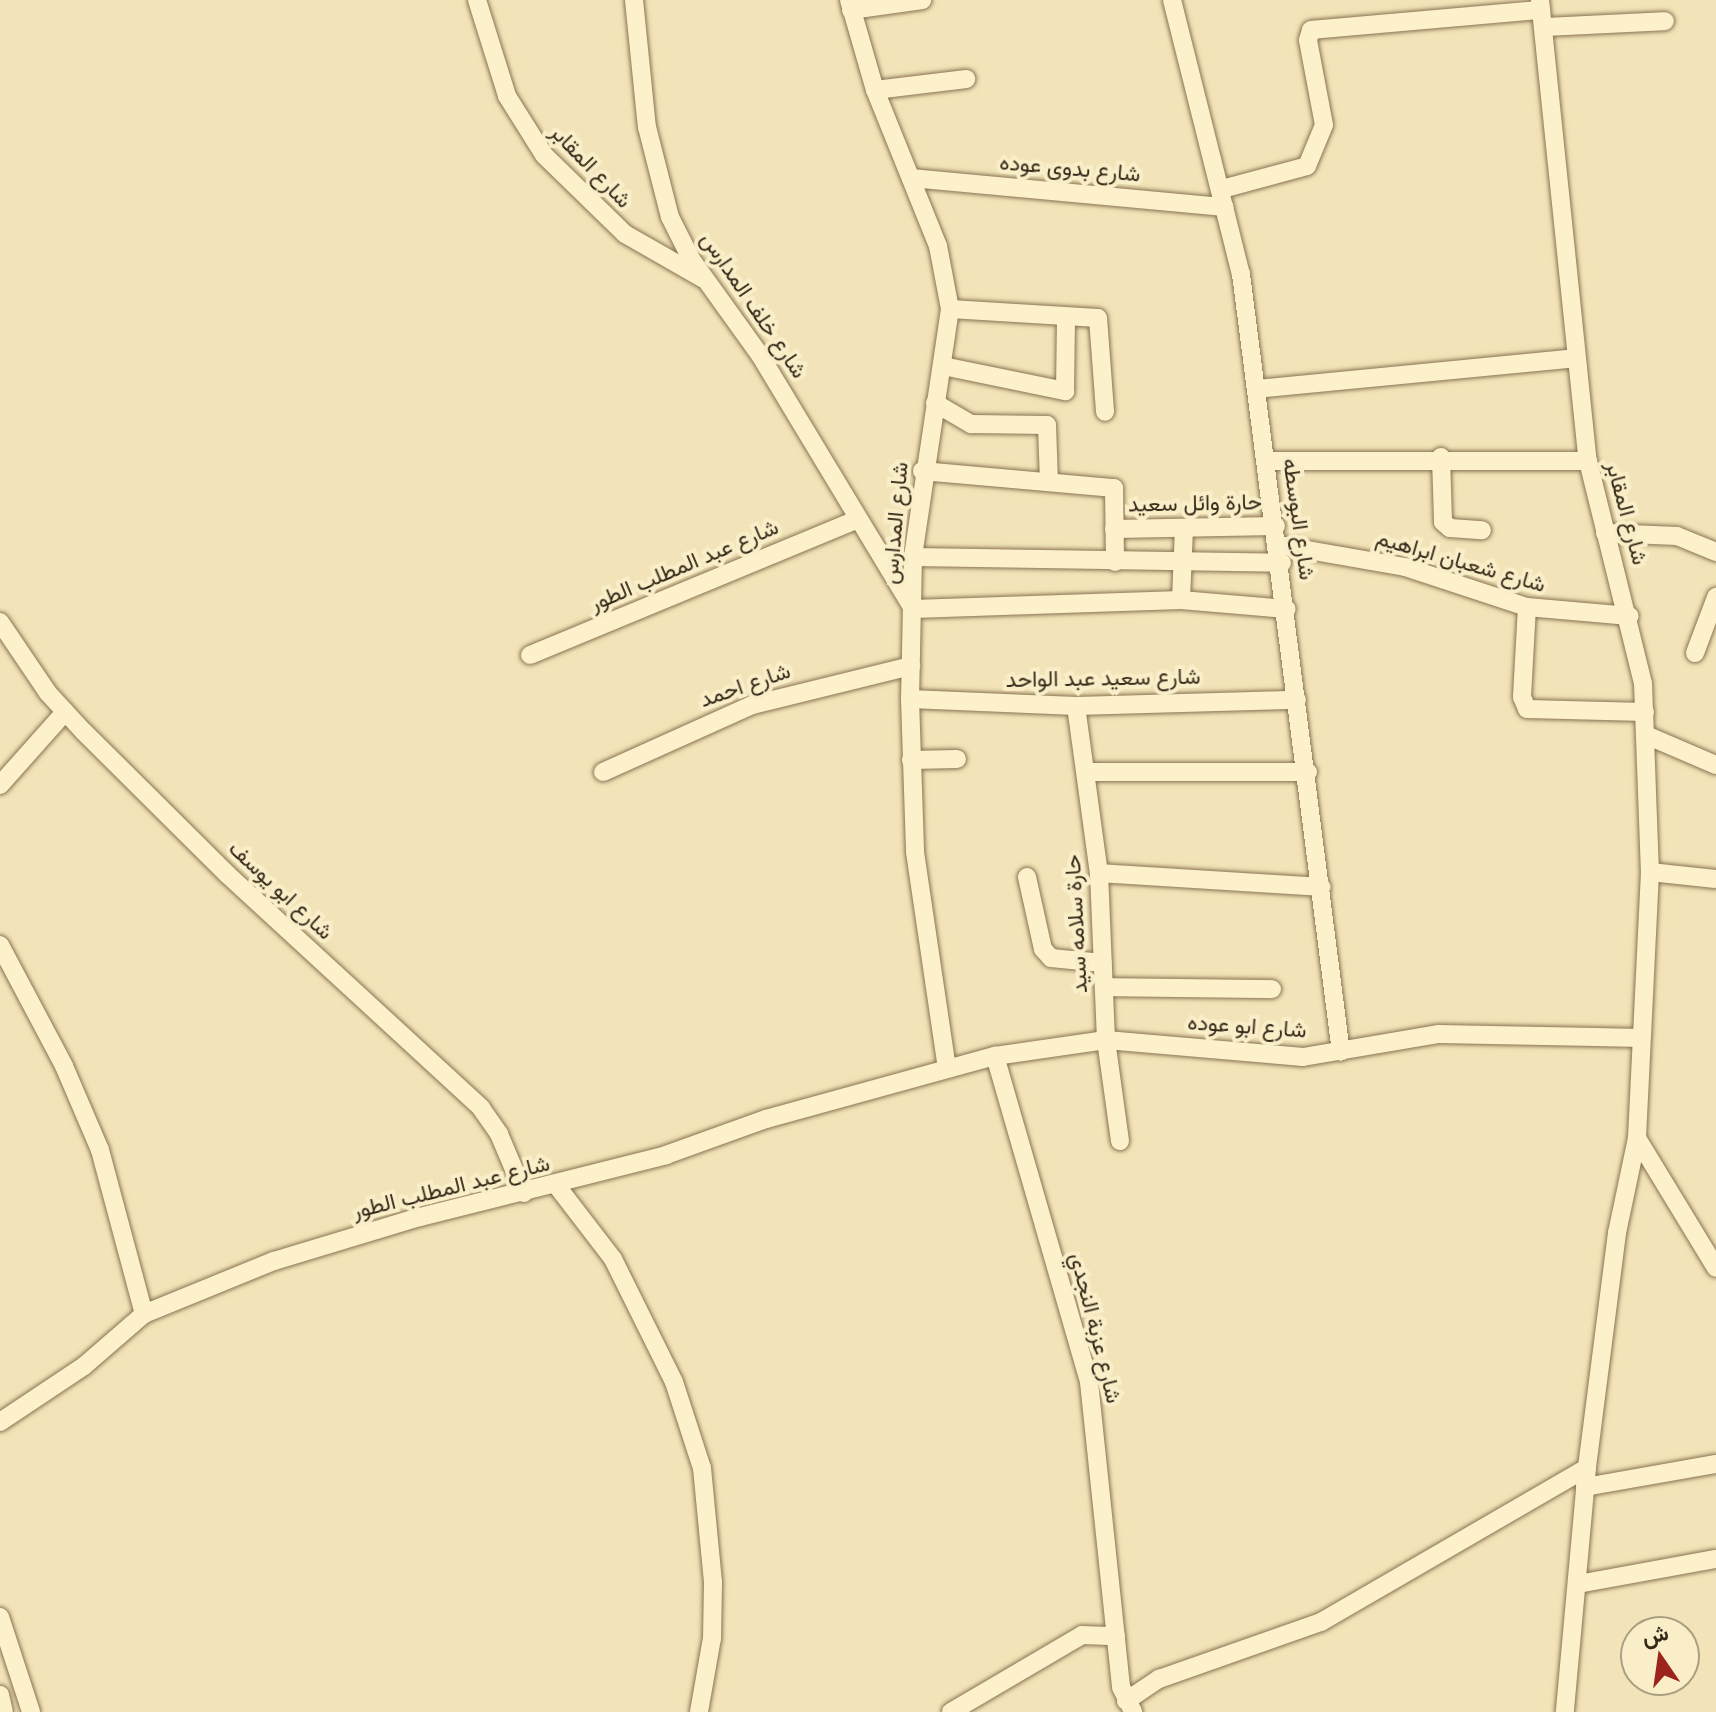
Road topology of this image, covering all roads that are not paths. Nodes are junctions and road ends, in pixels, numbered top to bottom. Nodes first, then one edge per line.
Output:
1 (477, 0) edge
2 (634, 0) edge
3 (922, 0) edge
4 (1172, 0) edge
5 (850, 5) edge
6 (1542, 12) edge
7 (1665, 21) dead end
8 (966, 79) dead end
9 (875, 90) junction
10 (911, 178) junction
11 (1224, 198) junction
12 (704, 279) junction
13 (950, 309) junction
14 (1066, 318) junction
15 (1577, 358) junction
16 (943, 366) junction
17 (1256, 389) junction
18 (935, 403) junction
19 (1105, 412) dead end
20 (1441, 457) junction
21 (1266, 461) junction
22 (1588, 461) junction
23 (922, 471) junction
24 (1049, 482) junction
25 (856, 520) junction
26 (1276, 526) junction
27 (1184, 528) junction
28 (1114, 529) junction
29 (1482, 530) dead end
30 (1605, 533) junction
31 (1716, 552) edge
32 (1280, 554) junction
33 (913, 557) junction
34 (1182, 560) junction
35 (1115, 562) junction
36 (1716, 597) edge
37 (1181, 600) junction
38 (1527, 607) junction
39 (913, 609) junction
40 (1287, 609) junction
41 (1630, 616) junction
42 (0, 622) edge
43 (1695, 653) dead end
44 (530, 655) dead end
45 (911, 666) junction
46 (910, 699) junction
47 (1297, 700) junction
48 (1076, 706) junction
49 (65, 712) junction
50 (1645, 712) junction
51 (1646, 735) junction
52 (957, 759) dead end
53 (911, 760) junction
54 (1716, 765) edge
55 (603, 772) dead end
56 (1089, 772) junction
57 (1308, 772) junction
58 (0, 785) edge
59 (1650, 872) junction
60 (1099, 873) junction
61 (1027, 877) dead end
62 (1716, 879) edge
63 (1322, 887) junction
64 (0, 945) edge
65 (1103, 963) junction
66 (1104, 987) junction
67 (1272, 989) dead end
68 (1641, 1038) junction
69 (1106, 1040) junction
70 (1341, 1052) junction
71 (995, 1056) junction
72 (947, 1068) junction
73 (1637, 1138) junction
74 (1120, 1141) dead end
75 (557, 1186) junction
76 (524, 1193) junction
77 (1716, 1268) edge
78 (144, 1314) junction
79 (0, 1422) edge
80 (1716, 1464) edge
81 (1586, 1477) junction
82 (1716, 1559) edge
83 (1578, 1584) junction
84 (0, 1617) edge
85 (1116, 1636) junction
86 (0, 1695) edge
87 (1129, 1707) edge
88 (4, 1712) edge
89 (31, 1712) edge
90 (699, 1712) edge
91 (951, 1712) edge
92 (1565, 1712) edge

1 - 12 street, شارع المقابر
2 - 12 street, شارع خلف المدارس
3 - 5 street
4 - 11 street, شارع البوسطه
5 - 9 street, شارع المدارس
6 - 7 street
6 - 11 street
6 - 15 street, شارع المقابر
8 - 9 street
9 - 10 street, شارع المدارس
10 - 11 street, شارع بدوى عوده
10 - 13 street, شارع المدارس
11 - 17 street, شارع البوسطه
12 - 25 street, شارع خلف المدارس
13 - 14 street
13 - 16 street, شارع المدارس
14 - 16 street
14 - 19 street
15 - 17 street
15 - 22 street, شارع المقابر
16 - 18 street, شارع المدارس
17 - 21 street, شارع البوسطه
18 - 23 street, شارع المدارس
18 - 24 street
20 - 21 street
20 - 22 street
20 - 29 street
21 - 26 street, شارع البوسطه
22 - 30 street, شارع المقابر
23 - 24 street
23 - 33 street, شارع المدارس
24 - 28 street
25 - 39 street, شارع خلف المدارس
25 - 44 street, شارع عبد المطلب الطور
26 - 27 street, حارة وائل سعيد
26 - 32 street, شارع البوسطه
27 - 28 street, حارة وائل سعيد
27 - 34 street
28 - 35 street
30 - 31 street
30 - 41 street, شارع المقابر
32 - 34 street, شارع شعبان ابراهيم
32 - 38 street, شارع شعبان ابراهيم
32 - 40 street, شارع البوسطه
33 - 35 street, شارع شعبان ابراهيم
33 - 39 street, شارع المدارس
34 - 35 street, شارع شعبان ابراهيم
34 - 37 street
36 - 43 street
37 - 39 street
37 - 40 street
38 - 41 street, شارع شعبان ابراهيم
38 - 50 street
39 - 45 street, شارع المدارس
40 - 47 street, شارع البوسطه
41 - 50 street, شارع المقابر
42 - 49 street, شارع ابو يوسف
45 - 46 street, شارع المدارس
45 - 55 street, شارع احمد
46 - 48 street, شارع سعيد عبد الواحد
46 - 53 street, شارع المدارس
47 - 48 street, شارع سعيد عبد الواحد
47 - 57 street, شارع البوسطه
48 - 56 street, حارة سلامه سيد
49 - 58 street
49 - 76 street, شارع ابو يوسف
50 - 51 street, شارع المقابر
51 - 54 street
51 - 59 street, شارع المقابر
52 - 53 street
53 - 72 street, شارع المدارس
56 - 57 street
56 - 60 street, حارة سلامه سيد
57 - 63 street, شارع البوسطه
59 - 62 street
59 - 68 street, شارع المقابر
60 - 63 street
60 - 65 street, حارة سلامه سيد
61 - 65 street
63 - 70 street, شارع البوسطه
64 - 78 street
65 - 66 street, حارة سلامه سيد
66 - 67 street
66 - 69 street, حارة سلامه سيد
68 - 70 street, شارع ابو عوده
68 - 73 street, شارع المقابر
69 - 70 street, شارع ابو عوده
69 - 71 street, شارع ابو عوده
69 - 74 street, حارة سلامه سيد
71 - 72 street, شارع ابو عوده
71 - 85 street, شارع عزبة النجدي
72 - 75 street, شارع عبد المطلب الطور
73 - 77 street
73 - 81 street, شارع المقابر
75 - 76 street, شارع عبد المطلب الطور
75 - 90 street
76 - 78 street, شارع عبد المطلب الطور
78 - 79 street, شارع عبد المطلب الطور
80 - 81 street
81 - 83 street, شارع المقابر
81 - 87 street
82 - 83 street
83 - 92 street, شارع المقابر
84 - 89 street
85 - 87 street, شارع عزبة النجدي
85 - 91 street
86 - 88 street

